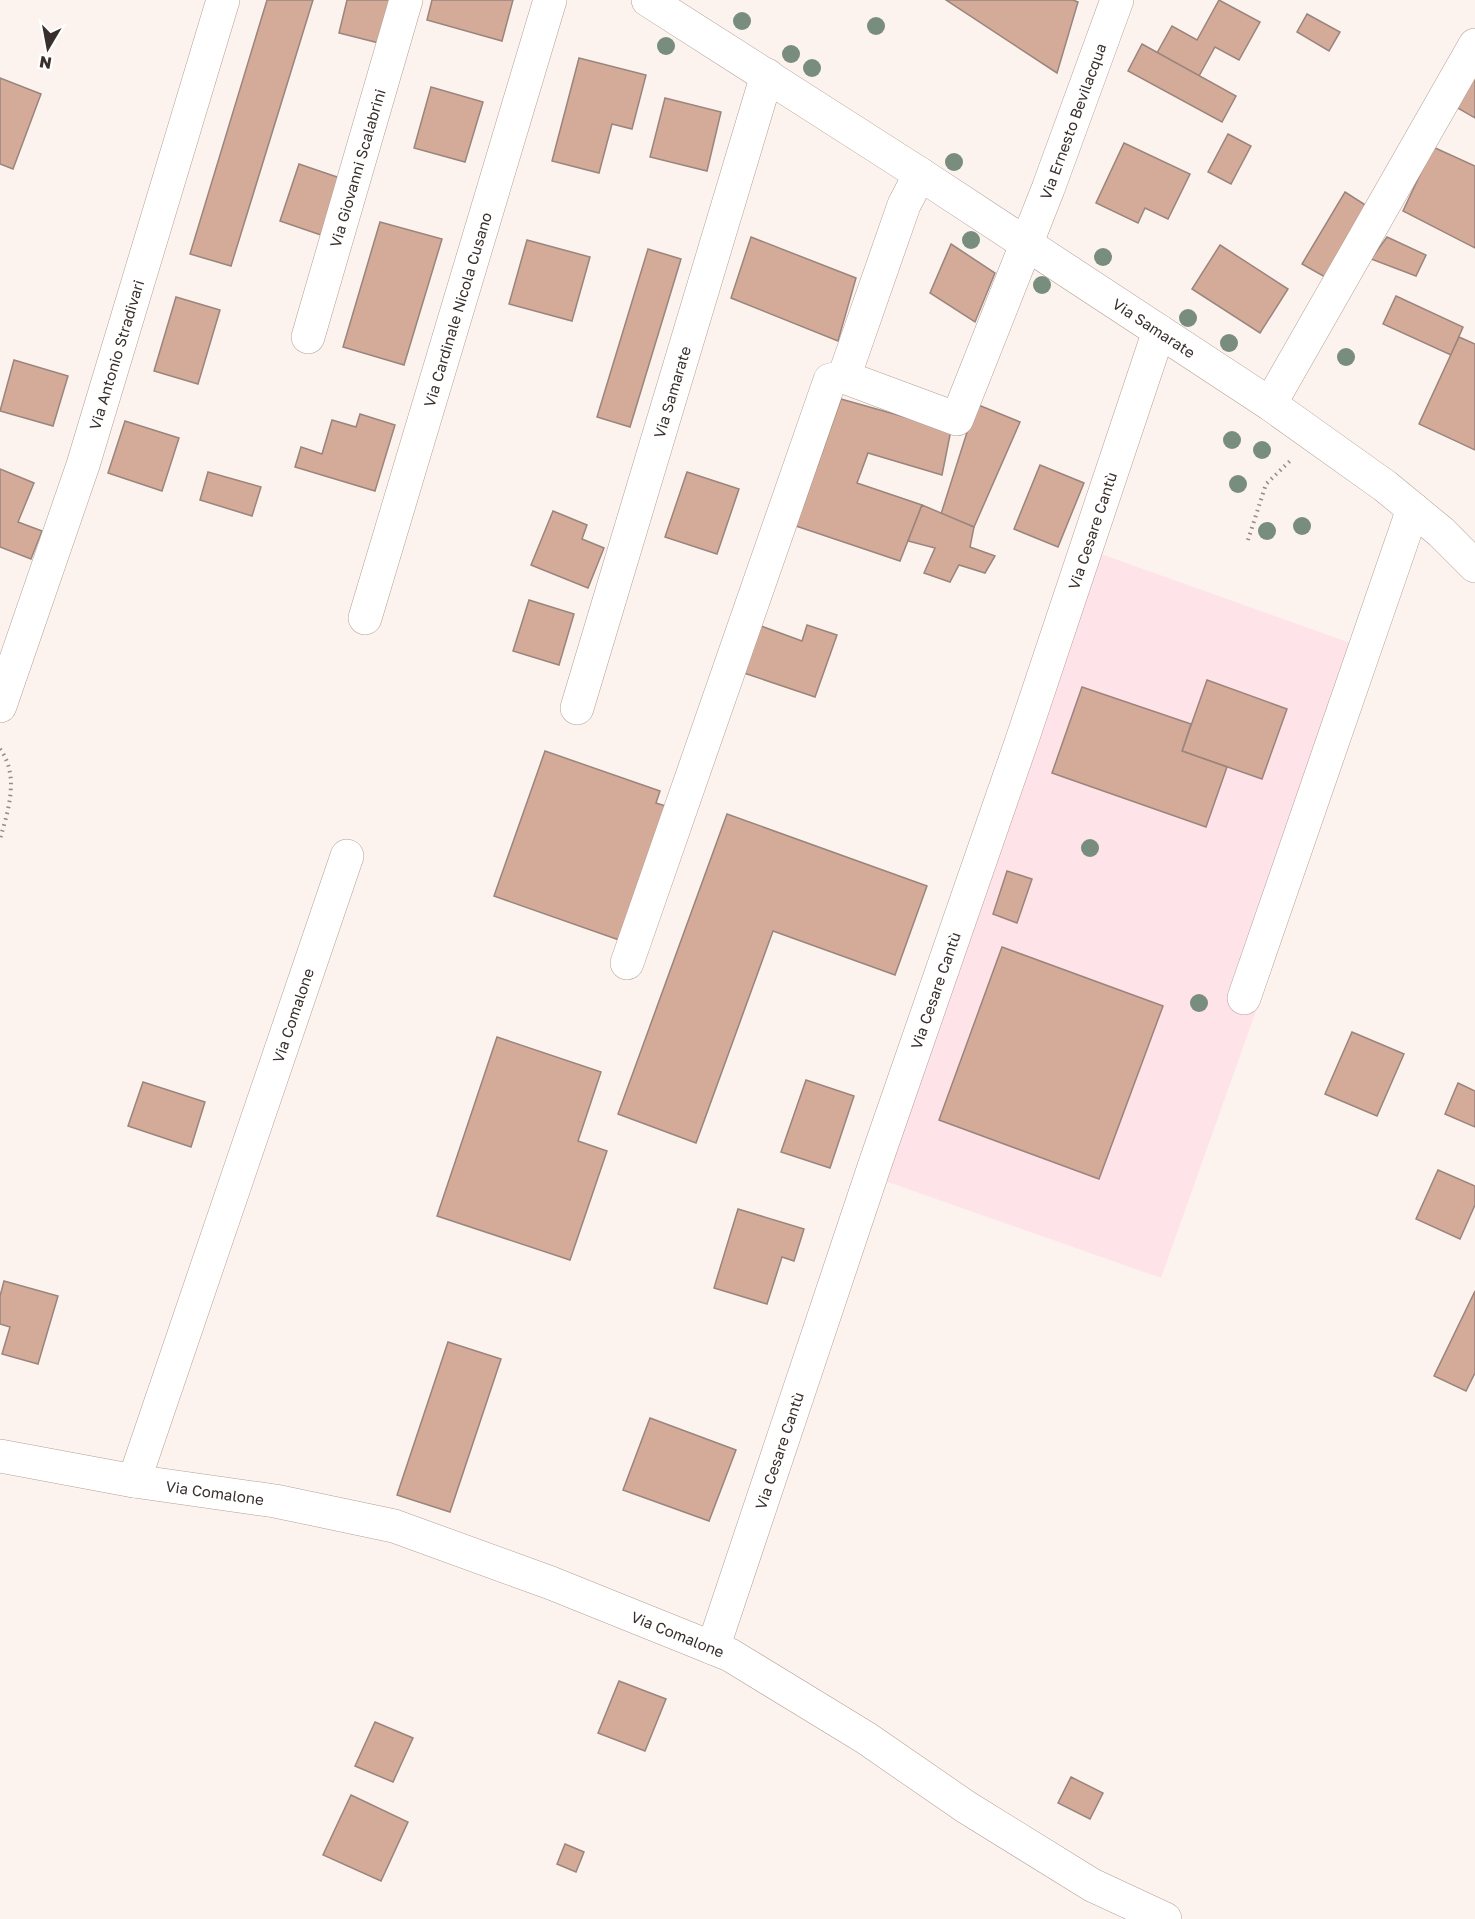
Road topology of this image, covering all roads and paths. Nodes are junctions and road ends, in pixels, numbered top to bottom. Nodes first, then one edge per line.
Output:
1 (223, 0) edge
2 (406, 0) edge
3 (550, 0) edge
4 (648, 0) edge
5 (1117, 0) edge
6 (680, 8) edge
7 (1475, 45) edge
8 (767, 75) junction
9 (920, 174) junction
10 (1026, 243) junction
11 (1159, 331) junction
12 (308, 337) dead end
13 (844, 377) junction
14 (1270, 404) junction
15 (1298, 453) dead end
16 (1413, 509) junction
17 (1248, 540) dead end
18 (1470, 551) edge
19 (365, 618) dead end
20 (0, 705) edge
21 (577, 708) dead end
22 (0, 749) edge
23 (0, 839) edge
24 (347, 856) dead end
25 (627, 963) dead end
26 (1244, 998) dead end
27 (0, 1456) edge
28 (134, 1481) junction
29 (713, 1648) junction
30 (1165, 1919) edge

1 - 20 street, Via Antonio Stradivari
2 - 12 street, Via Giovanni Scalabrini
3 - 19 street, Via Cardinale Nicola Cusano
4 - 6 street, Via Samarate
5 - 10 street, Via Ernesto Bevilacqua
6 - 8 street, Via Samarate
7 - 14 street
8 - 9 street, Via Samarate
8 - 21 street, Via Samarate
9 - 10 street, Via Samarate
9 - 13 street
10 - 11 street, Via Samarate
10 - 13 street, Via Ernesto Bevilacqua
11 - 14 street, Via Samarate
11 - 29 street, Via Cesare Cantù
13 - 25 street
14 - 16 street, Via Samarate
15 - 17 path
16 - 18 street, Via Samarate
16 - 26 street
22 - 23 path
24 - 28 street, Via Comalone
27 - 28 street, Via Comalone
28 - 29 street, Via Comalone
29 - 30 street, Via Comalone

